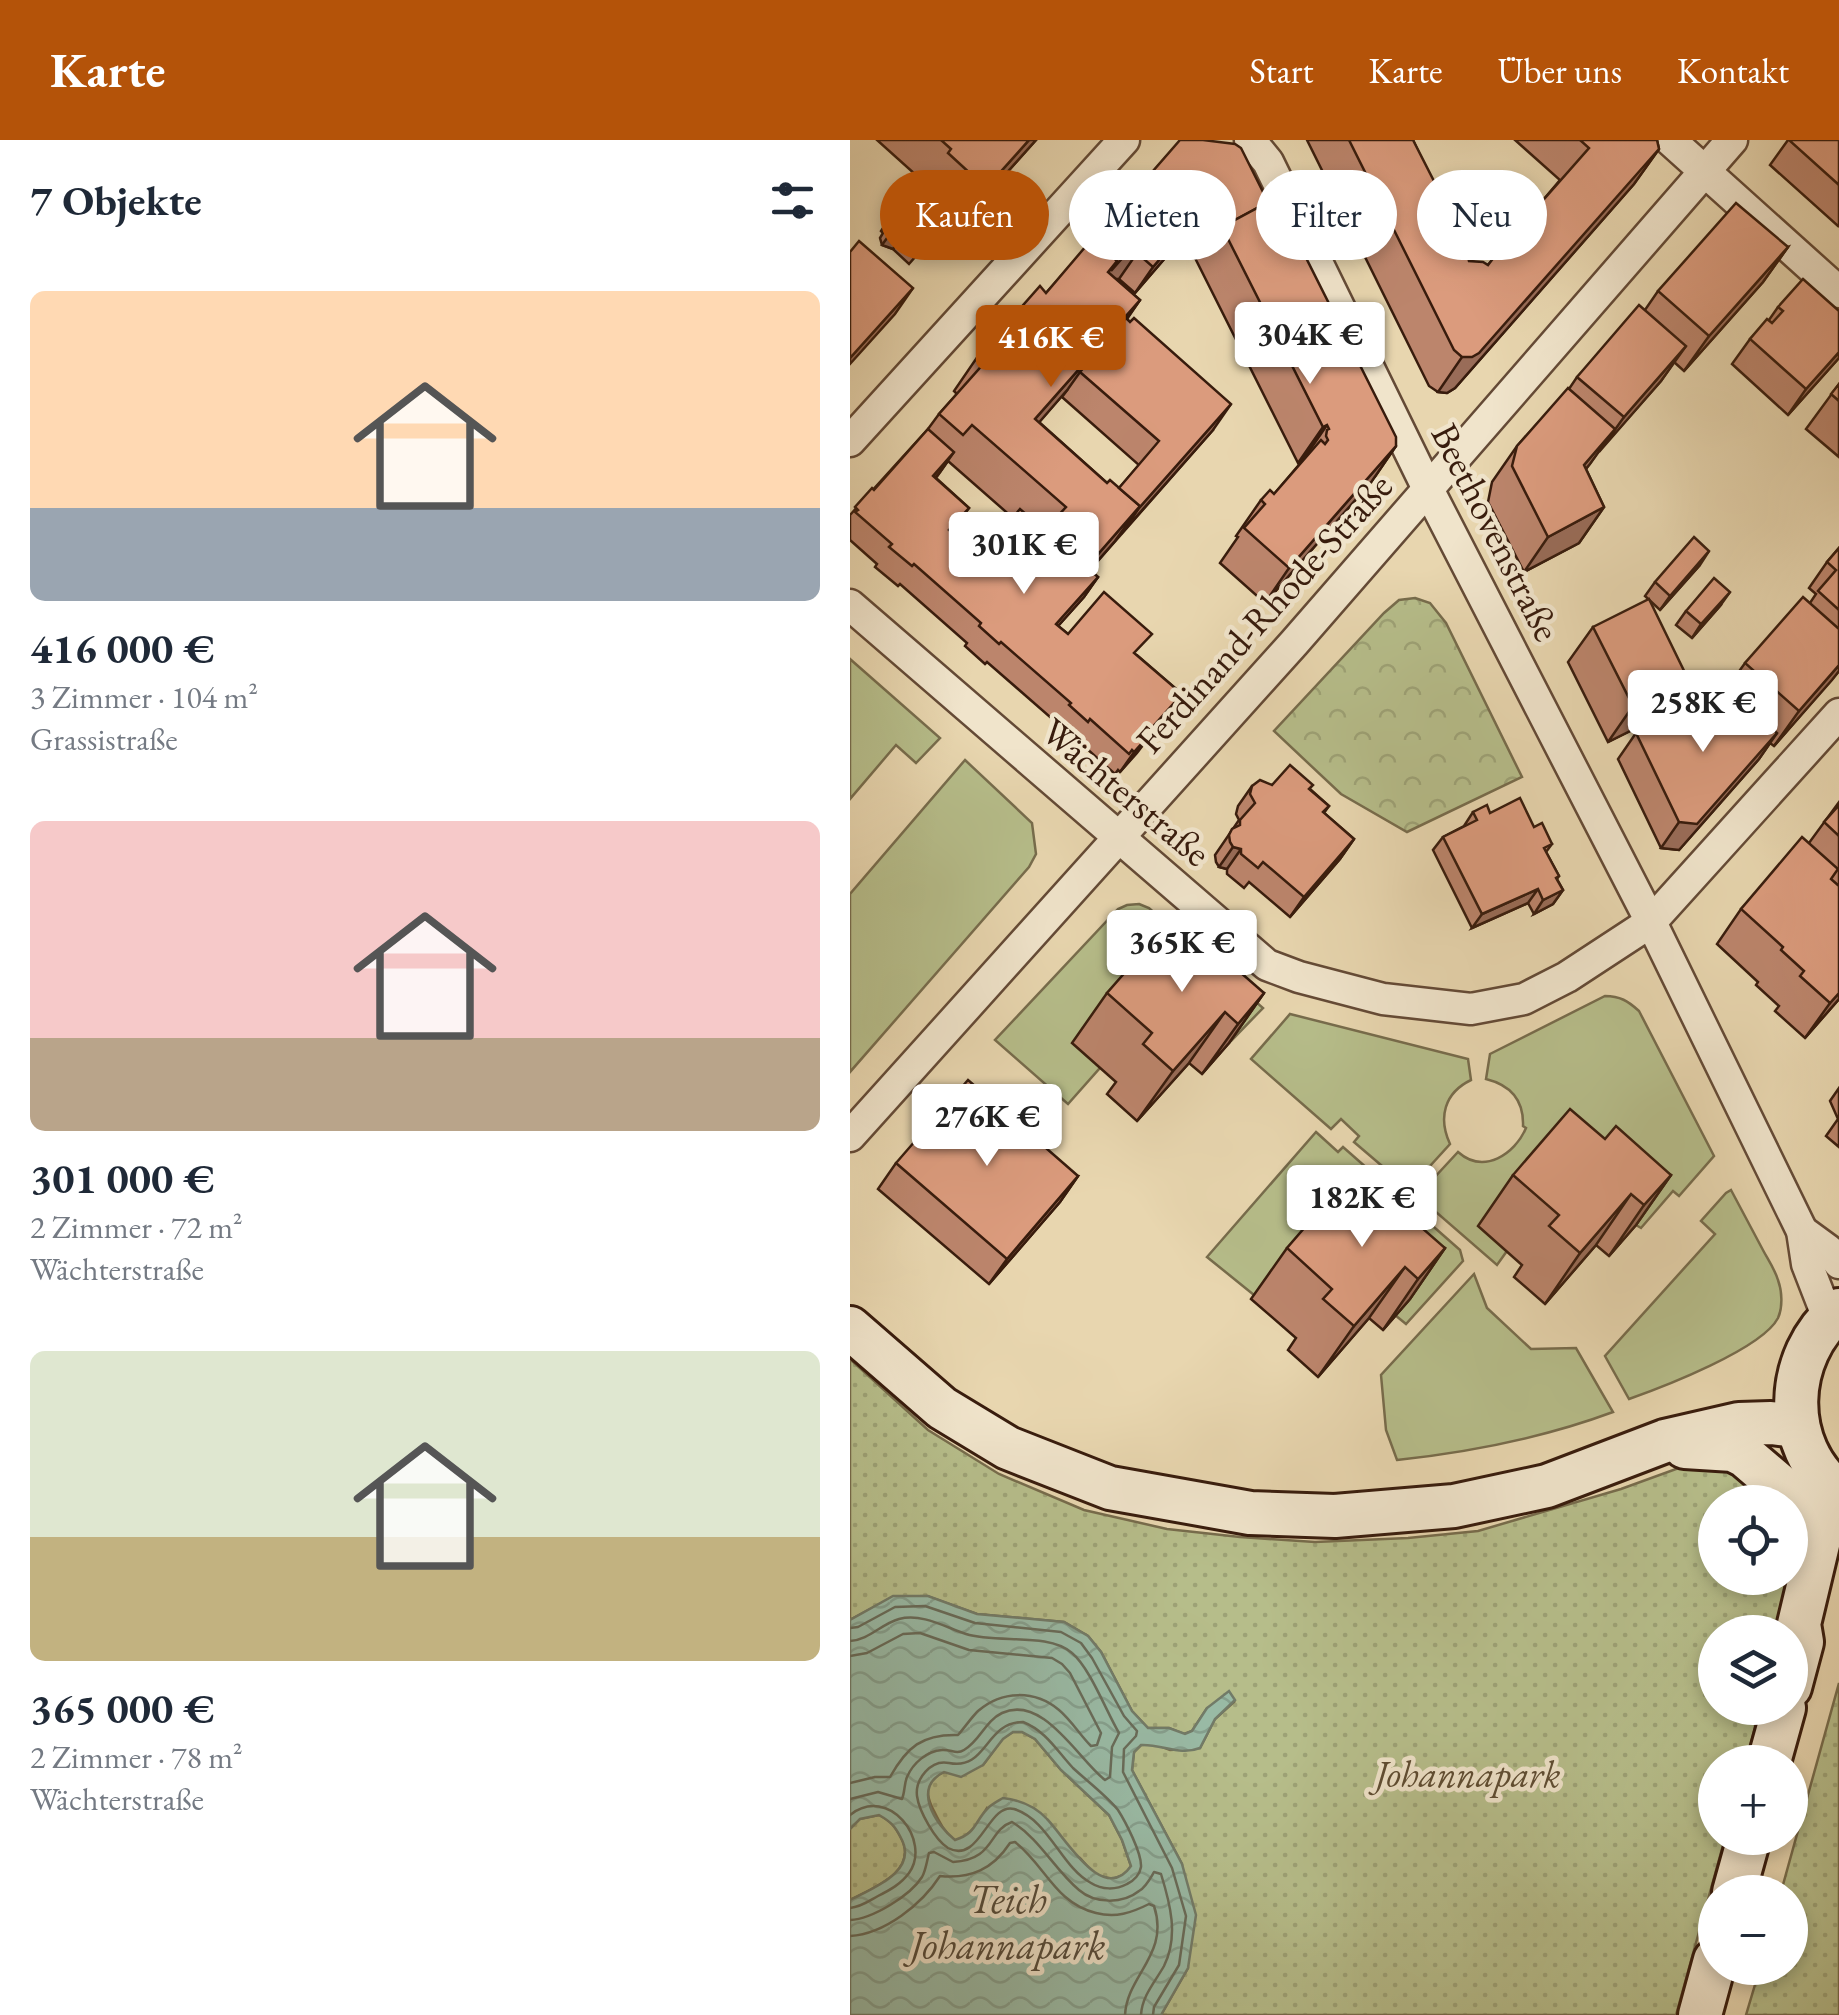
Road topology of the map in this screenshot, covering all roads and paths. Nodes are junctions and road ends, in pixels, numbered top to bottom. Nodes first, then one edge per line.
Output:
1 (1124, 140) edge
2 (1250, 140) edge
3 (1670, 140) edge
4 (1732, 140) edge
5 (1705, 172) junction
6 (1839, 292) edge
7 (850, 441) edge
8 (1428, 489) junction
9 (850, 606) edge
10 (1839, 714) edge
11 (1118, 836) junction
12 (1651, 922) junction
13 (850, 1136) edge
14 (1802, 1232) junction
15 (1839, 1264) edge
16 (1834, 1314) edge
17 (850, 1328) edge
18 (1797, 1380) junction
19 (1798, 1426) junction
20 (1665, 1441) junction
21 (1835, 1489) edge
22 (1830, 1550) edge
23 (1808, 1637) edge
24 (1708, 1985) edge
25 (1700, 2015) edge

1 - 7 street
2 - 8 street, Beethovenstraße
3 - 5 street
4 - 5 street, Ferdinand-Rhode-Straße
5 - 6 street
5 - 8 street, Ferdinand-Rhode-Straße
8 - 11 street, Ferdinand-Rhode-Straße
8 - 12 street, Beethovenstraße
9 - 11 street, Wächterstraße
10 - 12 street, Wächterstraße
11 - 12 street, Wächterstraße
11 - 13 street, Ferdinand-Rhode-Straße
12 - 14 street, Beethovenstraße
14 - 15 street, Beethovenstraße
14 - 16 street, Beethovenstraße
16 - 18 street
17 - 20 street
18 - 19 street
18 - 20 street
19 - 20 street
19 - 21 street
20 - 22 street
21 - 22 street
22 - 23 street
24 - 25 street

